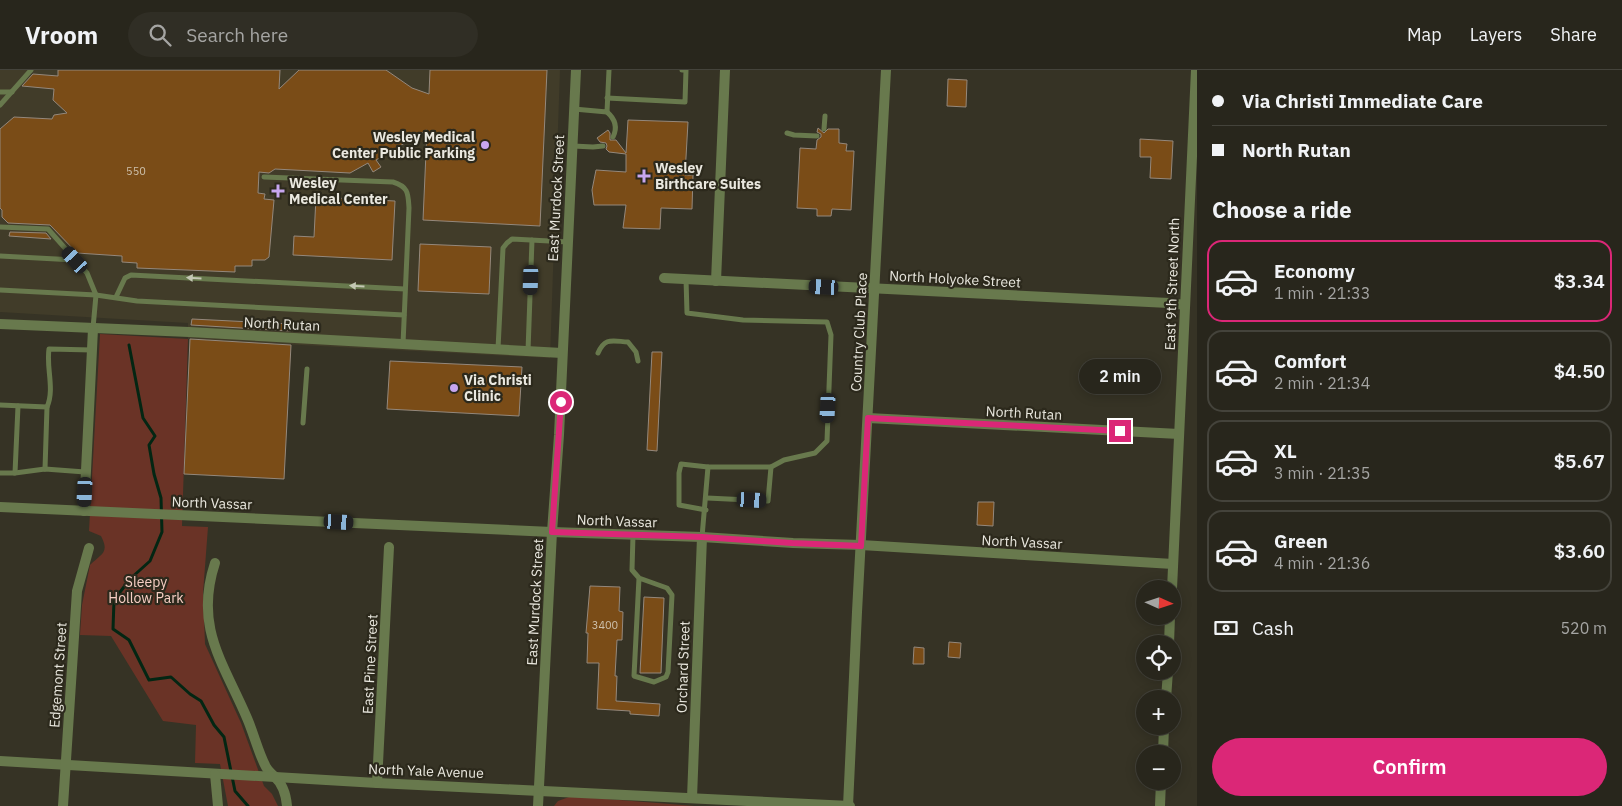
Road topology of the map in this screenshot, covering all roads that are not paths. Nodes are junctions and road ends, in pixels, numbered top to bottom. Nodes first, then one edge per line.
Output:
1 (31, 70) edge
2 (576, 70) edge
3 (609, 70) edge
4 (682, 70) edge
5 (726, 70) edge
6 (886, 70) edge
7 (1196, 70) edge
8 (0, 92) edge
9 (12, 92) junction
10 (608, 98) junction
11 (0, 106) edge
12 (574, 109) junction
13 (607, 112) junction
14 (825, 116) dead end
15 (824, 129) dead end
16 (788, 132) dead end
17 (817, 136) dead end
18 (613, 137) dead end
19 (573, 146) junction
20 (603, 146) dead end
21 (264, 177) dead end
22 (0, 227) edge
23 (532, 240) junction
24 (568, 242) junction
25 (0, 256) edge
26 (75, 260) junction
27 (664, 278) dead end
28 (686, 279) junction
29 (716, 281) junction
30 (406, 289) junction
31 (875, 289) junction
32 (0, 290) edge
33 (96, 295) junction
34 (116, 297) junction
35 (1185, 305) junction
36 (404, 314) junction
37 (0, 324) edge
38 (93, 328) junction
39 (403, 344) junction
40 (498, 349) junction
41 (92, 350) junction
42 (528, 351) junction
43 (562, 353) junction
44 (598, 353) dead end
45 (638, 361) dead end
46 (307, 369) dead end
47 (0, 405) edge
48 (18, 406) junction
49 (47, 407) junction
50 (868, 418) junction
51 (303, 423) dead end
52 (1179, 434) junction
53 (708, 467) junction
54 (771, 467) junction
55 (45, 469) junction
56 (86, 472) junction
57 (0, 473) edge
58 (15, 474) junction
59 (707, 498) junction
60 (0, 507) edge
61 (706, 510) junction
62 (84, 511) junction
63 (552, 532) junction
64 (633, 535) junction
65 (702, 537) junction
66 (861, 546) junction
67 (389, 547) dead end
68 (89, 548) dead end
69 (215, 563) dead end
70 (1173, 564) junction
71 (639, 578) junction
72 (1172, 580) edge
73 (0, 761) edge
74 (65, 766) junction
75 (217, 774) junction
76 (276, 777) junction
77 (377, 783) junction
78 (539, 790) junction
79 (1161, 790) edge
80 (692, 798) junction
81 (707, 802) edge
82 (64, 806) edge
83 (218, 806) edge
84 (287, 806) edge
85 (538, 806) edge
86 (849, 806) edge
87 (1160, 806) edge

1 - 9 lane
2 - 12 street, East Murdock Street
3 - 10 lane
4 - 10 lane
5 - 29 street
6 - 31 street, Country Club Place
7 - 35 street, East 9th Street North
8 - 9 lane
9 - 11 lane
10 - 13 lane
12 - 13 lane
12 - 19 street, East Murdock Street
13 - 18 lane
14 - 15 lane
16 - 17 lane
19 - 20 lane
19 - 24 street, East Murdock Street
21 - 30 lane
22 - 26 lane
23 - 24 lane
23 - 40 lane
23 - 42 lane
24 - 43 street, East Murdock Street
25 - 26 lane
26 - 33 lane
27 - 28 street, North Holyoke Street
28 - 29 street, North Holyoke Street
28 - 54 lane
29 - 31 street, North Holyoke Street
30 -> 34 lane
30 - 36 lane
31 - 35 street, North Holyoke Street
31 - 50 street, Country Club Place
32 - 33 lane
33 - 34 lane
33 - 38 lane
34 - 36 lane
35 - 52 street, East 9th Street North
36 - 39 lane
37 - 38 street, North Rutan
38 - 39 street, North Rutan
38 - 41 street
39 - 40 street, North Rutan
40 - 42 street, North Rutan
41 - 49 lane
41 - 56 street
42 - 43 street, North Rutan
43 - 63 street, East Murdock Street
44 - 45 lane
46 - 51 lane
47 - 48 lane
48 - 49 lane
48 - 58 lane
49 - 55 lane
50 - 52 street, North Rutan
50 - 66 street, Country Club Place
52 - 70 street, East 9th Street North
53 - 54 lane
53 - 59 lane
53 - 61 lane
54 - 59 lane
55 - 56 lane
55 - 58 lane
56 - 62 street
57 - 58 lane
59 - 61 lane
60 - 62 street, North Vassar
61 - 65 lane
62 - 63 street, North Vassar
63 - 64 street, North Vassar
63 - 78 street, East Murdock Street
64 - 65 street, North Vassar
64 - 71 lane
65 - 66 street, North Vassar
65 - 80 street, Orchard Street
66 - 70 street, North Vassar
66 - 86 street, Country Club Place
67 - 77 street, East Pine Street
68 - 74 street, Edgemont Street
69 - 76 street
70 - 72 street, East 9th Street North
71 - 71 lane
73 - 74 street, North Yale Avenue
74 - 75 street, North Yale Avenue
74 - 82 street, Edgemont Street
75 - 76 street, North Yale Avenue
75 - 83 street
76 - 77 street, North Yale Avenue
76 - 84 street
77 - 78 street, North Yale Avenue
78 - 80 street, North Yale Avenue
78 - 85 street, East Murdock Street
79 - 87 street
80 - 81 street, North Yale Avenue
81 - 86 street, North Yale Avenue

